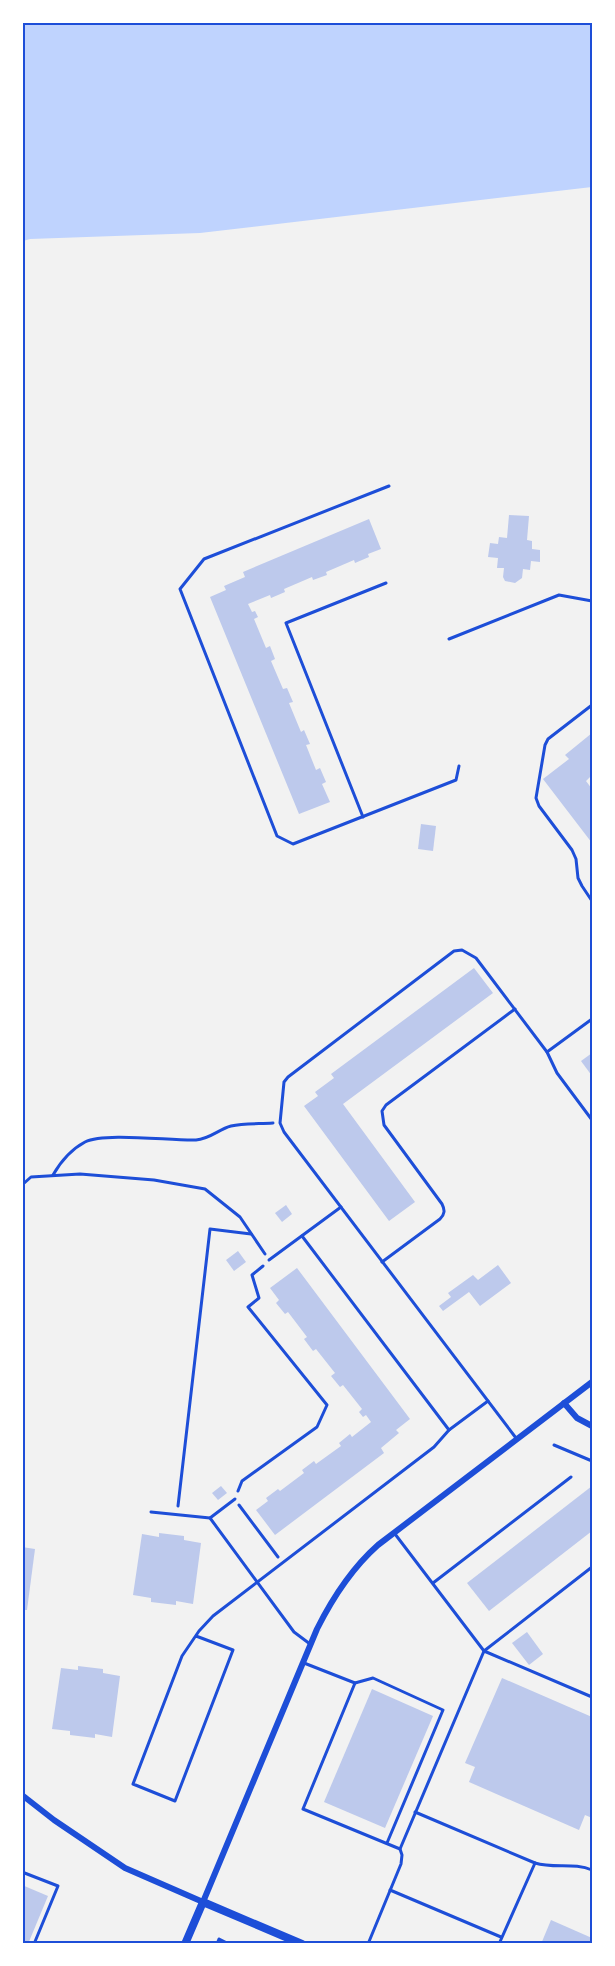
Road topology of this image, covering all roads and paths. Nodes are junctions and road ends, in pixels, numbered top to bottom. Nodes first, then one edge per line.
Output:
1 (389, 486) dead end
2 (386, 583) dead end
3 (592, 601) edge
4 (449, 639) dead end
5 (592, 705) edge
6 (459, 766) dead end
7 (363, 817) junction
8 (592, 901) edge
9 (515, 1009) junction
10 (592, 1019) edge
11 (547, 1052) junction
12 (592, 1120) edge
13 (280, 1123) junction
14 (53, 1175) junction
15 (22, 1185) edge
16 (341, 1207) junction
17 (251, 1234) junction
18 (302, 1236) junction
19 (269, 1260) junction
20 (382, 1262) junction
21 (592, 1382) edge
22 (488, 1401) junction
23 (564, 1403) junction
24 (592, 1426) edge
25 (448, 1430) junction
26 (517, 1439) junction
27 (554, 1446) dead end
28 (592, 1461) edge
29 (571, 1478) dead end
30 (235, 1499) junction
31 (151, 1512) dead end
32 (177, 1515) junction
33 (210, 1518) junction
34 (394, 1532) junction
35 (283, 1563) junction
36 (592, 1567) edge
37 (258, 1582) junction
38 (433, 1583) junction
39 (196, 1636) junction
40 (310, 1644) junction
41 (484, 1651) junction
42 (303, 1663) junction
43 (355, 1683) junction
44 (592, 1697) edge
45 (22, 1795) edge
46 (415, 1812) junction
47 (387, 1843) junction
48 (400, 1849) junction
49 (535, 1863) junction
50 (592, 1870) edge
51 (22, 1872) edge
52 (390, 1890) junction
53 (203, 1902) junction
54 (501, 1937) junction
55 (34, 1944) edge
56 (185, 1944) edge
57 (217, 1944) edge
58 (229, 1944) edge
59 (302, 1944) edge
60 (368, 1944) edge
61 (499, 1944) edge

1 - 7 lane
2 - 7 lane
3 - 4 lane
5 - 8 lane
6 - 7 lane
9 - 11 lane
9 - 13 lane
9 - 20 lane
10 - 11 lane
11 - 12 lane
13 - 14 path
13 - 16 lane
14 - 15 path
14 - 17 path
16 - 18 lane
16 - 20 lane
17 - 19 path
17 - 32 path
18 - 19 lane
18 - 25 lane
19 - 30 path
20 - 22 lane
21 - 23 street
22 - 25 lane
22 - 26 lane
23 - 24 street
23 - 26 street
25 - 35 lane
26 - 34 street
27 - 28 path
29 - 38 lane
30 - 33 lane
30 - 35 path
31 - 32 lane
32 - 33 lane
33 - 37 lane
34 - 38 lane
34 - 40 street
35 - 37 lane
36 - 41 lane
37 - 39 lane
37 - 40 lane
38 - 41 lane
39 - 39 lane
40 - 42 street
41 - 44 lane
41 - 46 lane
42 - 43 lane
42 - 53 street
43 - 47 lane
43 - 47 lane
45 - 53 street
46 - 48 lane
46 - 49 lane
47 - 48 lane
48 - 52 lane
49 - 50 lane
49 - 54 lane
51 - 55 lane
52 - 54 lane
52 - 60 lane
53 - 56 street
53 - 59 street
54 - 61 lane
57 - 58 path

